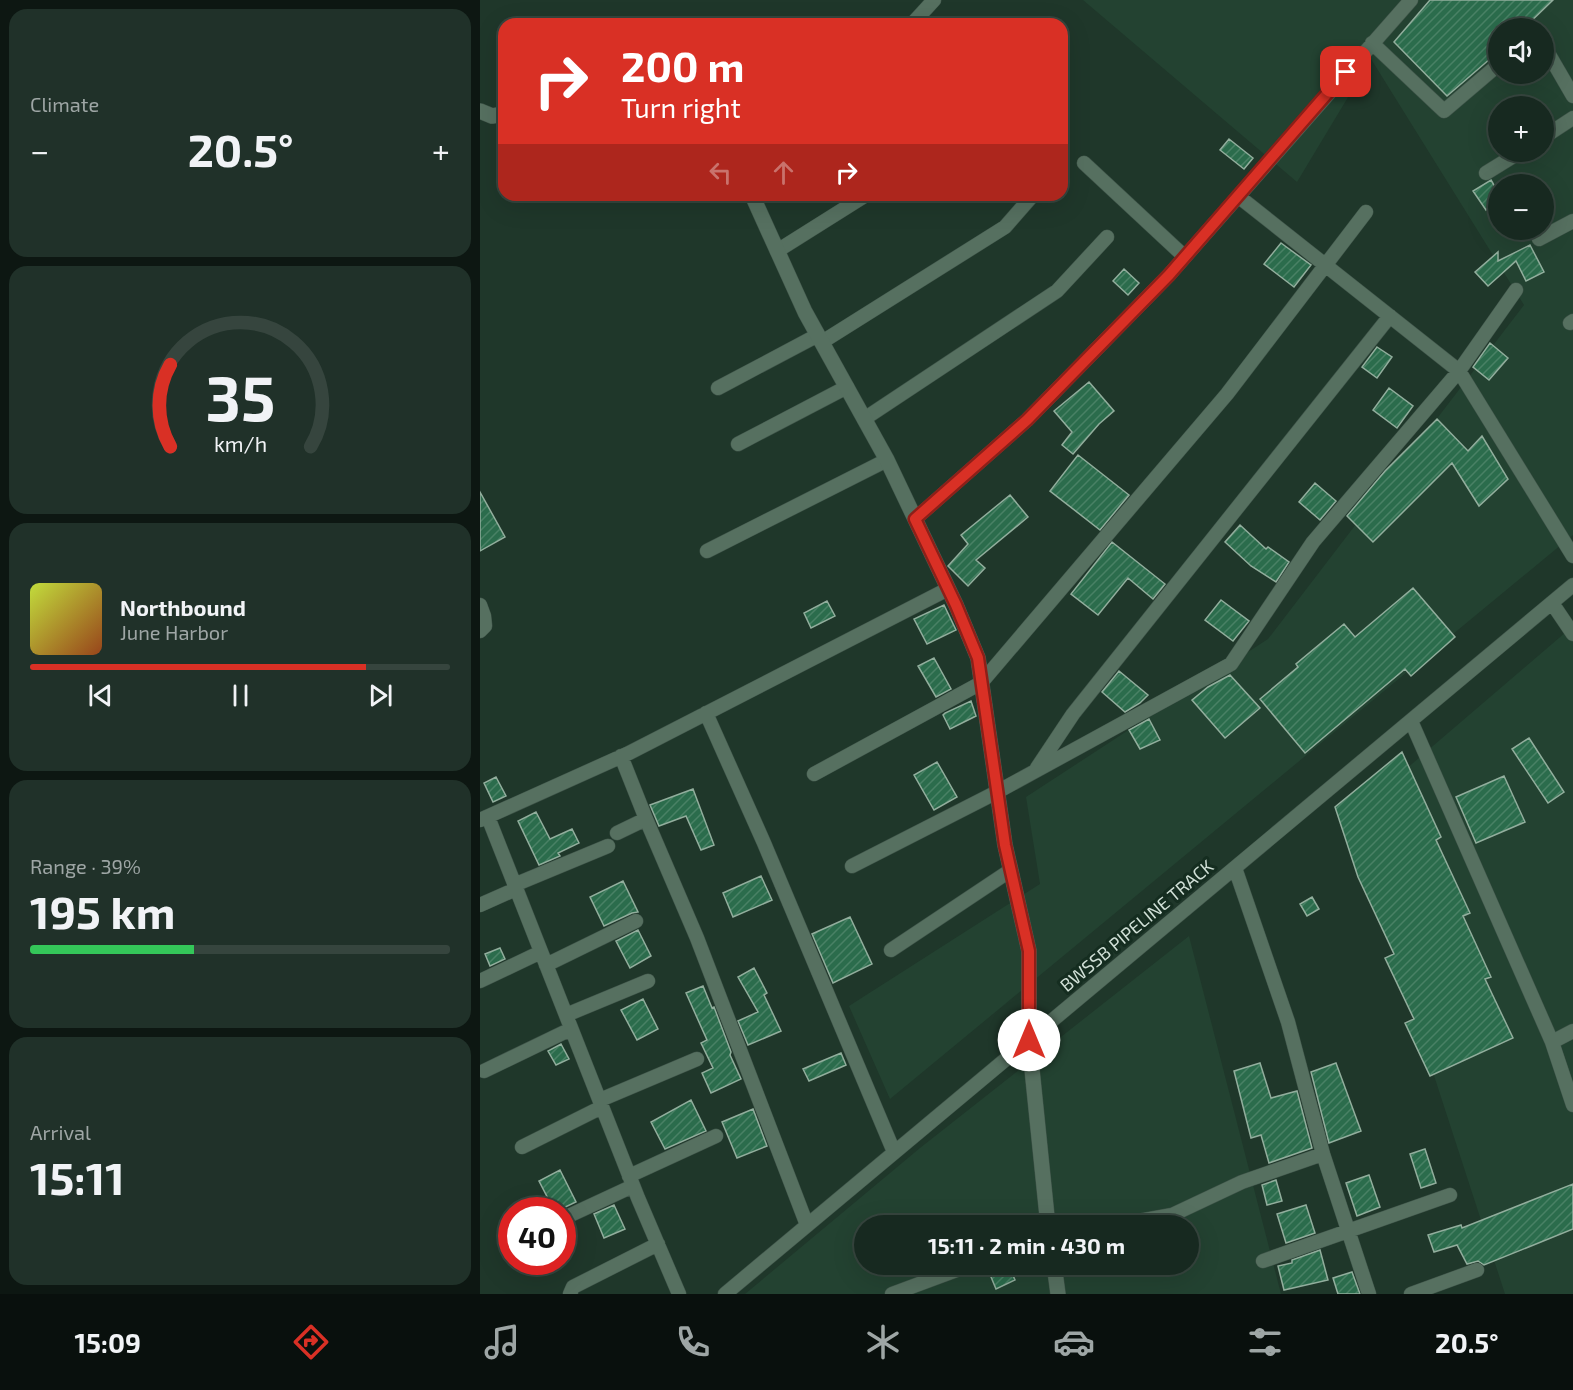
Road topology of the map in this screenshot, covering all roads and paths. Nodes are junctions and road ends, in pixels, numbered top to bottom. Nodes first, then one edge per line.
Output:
1 (934, 0) edge
2 (1411, 0) edge
3 (918, 18) edge
4 (1372, 43) junction
5 (1554, 63) edge
6 (1488, 74) edge
7 (1573, 96) edge
8 (480, 111) edge
9 (498, 115) edge
10 (1573, 118) edge
11 (1554, 130) edge
12 (1505, 162) edge
13 (1084, 163) dead end
14 (1486, 174) dead end
15 (1238, 196) junction
16 (755, 201) edge
17 (856, 201) edge
18 (1028, 201) edge
19 (1366, 213) dead end
20 (1573, 221) edge
21 (1554, 231) edge
22 (1107, 237) dead end
23 (777, 251) junction
24 (1185, 257) junction
25 (1325, 266) junction
26 (1516, 290) dead end
27 (1390, 316) junction
28 (820, 338) junction
29 (1459, 371) junction
30 (847, 387) junction
31 (718, 388) dead end
32 (864, 419) junction
33 (738, 444) dead end
34 (887, 460) junction
35 (915, 519) junction
36 (707, 551) dead end
37 (1573, 556) edge
38 (1573, 585) edge
39 (948, 589) junction
40 (1552, 603) junction
41 (480, 605) edge
42 (480, 631) edge
43 (1573, 634) edge
44 (981, 683) junction
45 (706, 713) junction
46 (1410, 721) junction
47 (621, 756) junction
48 (1035, 771) junction
49 (814, 774) dead end
50 (997, 792) junction
51 (484, 818) edge
52 (646, 819) junction
53 (617, 833) dead end
54 (608, 846) dead end
55 (852, 866) dead end
56 (1235, 868) junction
57 (1011, 870) junction
58 (515, 887) junction
59 (480, 905) edge
60 (636, 921) dead end
61 (891, 950) dead end
62 (543, 959) junction
63 (480, 981) edge
64 (648, 981) dead end
65 (566, 1015) junction
66 (571, 1029) junction
67 (1573, 1031) edge
68 (1029, 1040) junction
69 (1552, 1042) junction
70 (697, 1059) dead end
71 (484, 1071) dead end
72 (601, 1104) junction
73 (1573, 1105) edge
74 (716, 1136) dead end
75 (522, 1147) dead end
76 (894, 1152) junction
77 (1323, 1154) junction
78 (631, 1181) junction
79 (1450, 1195) dead end
80 (576, 1211) edge
81 (1047, 1215) edge
82 (1172, 1215) edge
83 (807, 1225) junction
84 (1347, 1230) junction
85 (658, 1244) junction
86 (1263, 1261) dead end
87 (1477, 1270) dead end
88 (943, 1275) edge
89 (1055, 1275) edge
90 (570, 1294) edge
91 (679, 1294) edge
92 (724, 1294) edge
93 (892, 1294) edge
94 (1058, 1294) edge
95 (1369, 1294) edge
96 (1411, 1294) edge

1 - 3 street
2 - 4 street
4 - 6 street
4 - 15 street
5 - 7 street
8 - 9 street
10 - 11 street
12 - 14 street
13 - 24 street
15 - 24 street
15 - 25 street
16 - 23 street
17 - 23 street
18 - 28 street
19 - 25 street
20 - 21 street
22 - 32 street
23 - 28 street
24 - 35 street
25 - 27 street
25 - 44 street
26 - 29 street
27 - 29 street
27 - 48 street
28 - 30 street
28 - 31 street
29 - 37 street
29 - 48 street
30 - 32 street
30 - 33 street
32 - 34 street
34 - 35 street
34 - 36 street
35 - 39 street
38 - 40 street, BWSSB PIPELINE TRACK
39 - 44 street
39 - 45 street
40 - 43 street
40 - 46 street, BWSSB PIPELINE TRACK
41 - 42 street
44 - 49 street
44 - 50 street
45 - 47 street
45 - 76 street
46 - 56 street, BWSSB PIPELINE TRACK
46 - 69 street
47 - 51 street
47 - 52 street
48 - 50 street
50 - 55 street
50 - 57 street
51 - 58 street
52 - 53 street
52 - 83 street
54 - 58 street
56 - 68 street, BWSSB PIPELINE TRACK
56 - 77 street
57 - 61 street
57 - 68 street
58 - 59 street
58 - 62 street
60 - 62 street
62 - 63 street
62 - 65 street
64 - 65 street
65 - 66 street
66 - 71 street
66 - 72 street
67 - 69 street
68 - 76 street, BWSSB PIPELINE TRACK
68 - 81 street
69 - 73 street
70 - 72 street
72 - 75 street
72 - 78 street
74 - 78 street
76 - 83 street, BWSSB PIPELINE TRACK
77 - 82 street
77 - 84 street
78 - 80 street
78 - 85 street
79 - 84 street
83 - 92 street, BWSSB PIPELINE TRACK
84 - 86 street
84 - 95 street
85 - 90 street
85 - 91 street
87 - 96 street
88 - 93 street
89 - 94 street

